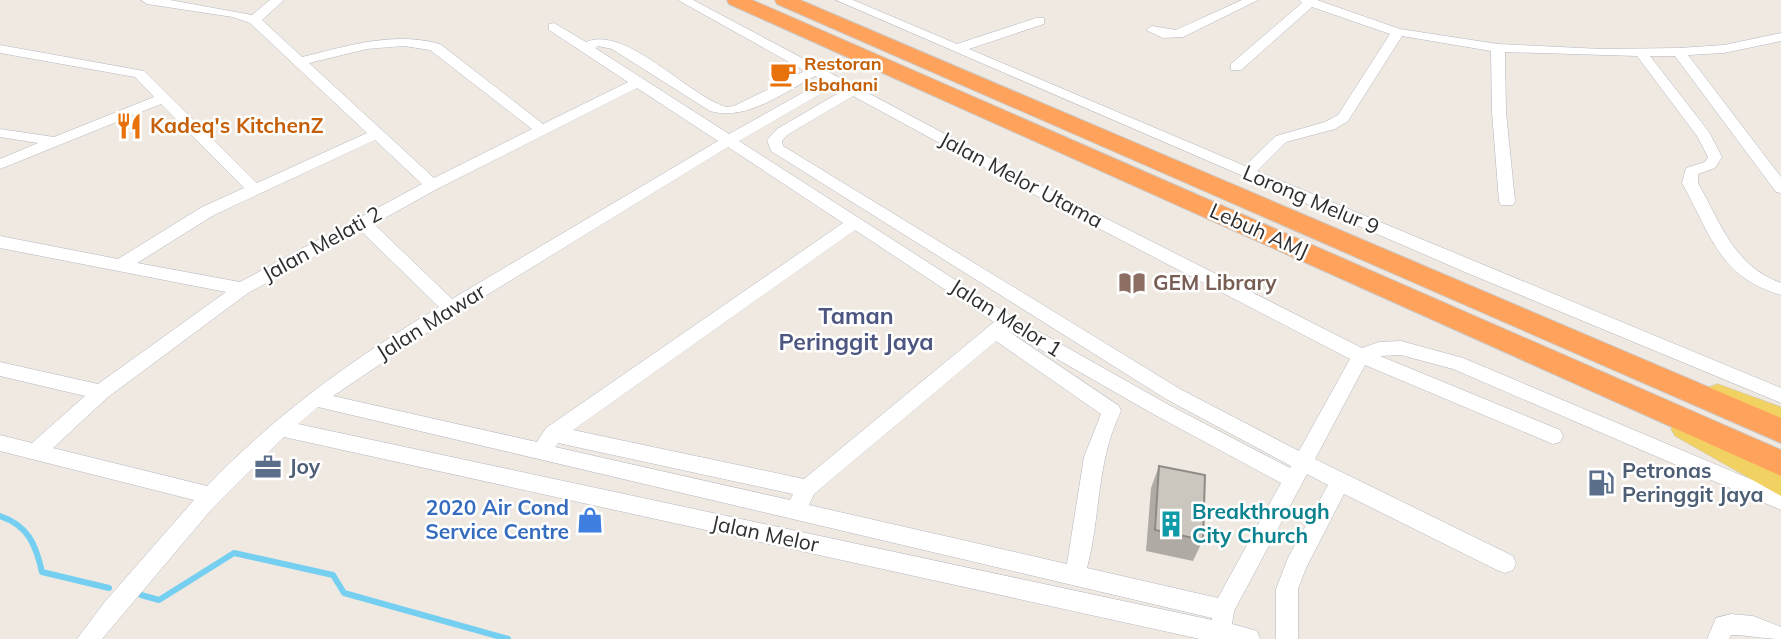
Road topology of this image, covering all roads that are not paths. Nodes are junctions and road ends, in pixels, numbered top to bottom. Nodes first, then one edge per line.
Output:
1 (147, 0) edge
2 (278, 0) edge
3 (684, 0) edge
4 (736, 0) edge
5 (784, 0) edge
6 (842, 0) edge
7 (1252, 0) edge
8 (167, 1) edge
9 (1308, 1) edge
10 (254, 20) junction
11 (891, 21) junction
12 (1040, 22) dead end
13 (555, 27) dead end
14 (1152, 30) dead end
15 (1398, 32) junction
16 (867, 36) junction
17 (1781, 37) edge
18 (585, 47) junction
19 (1497, 48) junction
20 (0, 49) edge
21 (956, 49) junction
22 (1640, 52) junction
23 (1679, 52) junction
24 (298, 62) junction
25 (1236, 67) dead end
26 (817, 69) junction
27 (835, 80) junction
28 (638, 82) junction
29 (684, 89) junction
30 (853, 90) junction
31 (777, 91) junction
32 (164, 98) junction
33 (664, 99) junction
34 (795, 102) junction
35 (814, 112) junction
36 (541, 130) junction
37 (0, 133) edge
38 (378, 133) junction
39 (728, 141) junction
40 (54, 142) junction
41 (0, 163) edge
42 (1247, 173) junction
43 (823, 178) junction
44 (432, 185) junction
45 (253, 188) junction
46 (1781, 188) edge
47 (804, 191) junction
48 (1507, 201) dead end
49 (362, 222) junction
50 (854, 223) junction
51 (0, 242) edge
52 (121, 265) junction
53 (969, 270) junction
54 (1472, 282) junction
55 (952, 284) junction
56 (242, 289) junction
57 (1781, 289) edge
58 (451, 308) junction
59 (1001, 327) junction
60 (1361, 356) junction
61 (0, 369) edge
62 (1638, 369) junction
63 (1602, 382) junction
64 (101, 392) junction
65 (1781, 396) edge
66 (315, 399) junction
67 (1781, 417) edge
68 (280, 428) junction
69 (1781, 431) edge
70 (1553, 436) dead end
71 (0, 443) edge
72 (547, 443) junction
73 (36, 452) junction
74 (1781, 463) edge
75 (603, 466) junction
76 (1299, 471) junction
77 (1340, 482) junction
78 (1781, 485) edge
79 (807, 488) junction
80 (209, 495) junction
81 (589, 495) junction
82 (1781, 502) edge
83 (794, 510) junction
84 (912, 537) junction
85 (1505, 563) dead end
86 (905, 564) junction
87 (1075, 575) junction
88 (1223, 610) junction
89 (1224, 634) junction
90 (1781, 638) edge
91 (88, 639) edge
92 (1249, 639) edge
93 (1287, 639) edge
94 (1718, 639) edge

1 - 8 street
2 - 10 street
3 - 26 street, Jalan Melor Utama
4 - 63 highway, Lebuh AMJ
5 - 16 highway, Lebuh AMJ
6 - 11 street, Lorong Melur 9
7 - 14 street
8 - 10 street
9 - 15 street
9 - 25 street
10 - 24 street
11 - 16 street
11 - 21 street, Lorong Melur 9
12 - 21 street
13 - 18 street, Jalan Melor 1
15 - 19 street
15 - 42 street
16 - 54 highway, Lebuh AMJ
17 - 23 street
18 - 28 street, Jalan Melor 1
18 - 29 street
19 - 22 street
19 - 48 street
20 - 32 street
21 - 42 street, Lorong Melur 9
22 - 23 street
22 - 57 street
23 - 46 street
24 - 36 street
24 - 38 street
26 - 27 street, Jalan Melor Utama
26 - 31 street
27 - 30 street, Jalan Melor Utama
27 - 34 street, Jalan Mawar
28 - 33 street, Jalan Melor 1
28 - 36 street, Jalan Melati 2
29 - 31 street
29 - 33 street
30 - 35 street
30 - 60 street, Jalan Melor Utama
31 - 34 street
32 - 40 street
32 - 45 street
33 - 39 street, Jalan Melor 1
34 - 35 street
34 - 39 street, Jalan Mawar
35 - 43 street
36 - 44 street, Jalan Melati 2
37 - 40 street
38 - 44 street
38 - 45 street
39 - 47 street, Jalan Melor 1
39 - 58 street, Jalan Mawar
40 - 41 street
42 - 54 street, Lorong Melur 9
43 - 47 street
43 - 53 street
44 - 49 street, Jalan Melati 2
45 - 52 street
47 - 50 street, Jalan Melor 1
49 - 56 street, Jalan Melati 2
49 - 58 street
50 - 55 street, Jalan Melor 1
50 - 72 street
51 - 52 street
52 - 56 street
53 - 55 street
53 - 76 street
54 - 62 highway, Lebuh AMJ
54 - 65 street, Lorong Melur 9
55 - 59 street, Jalan Melor 1
56 - 64 street, Jalan Melati 2
58 - 66 street, Jalan Mawar
59 - 76 street, Jalan Melor 1
59 - 79 street
59 - 87 street
60 - 70 street, Jalan Melor Utama
60 - 76 street
60 - 82 street
61 - 64 street
62 - 67 main road
62 - 69 highway, Lebuh AMJ
63 - 74 highway, Lebuh AMJ
63 - 78 main road
64 - 73 street, Jalan Melati 2
66 - 68 street, Jalan Mawar
66 - 72 street, Jalan Melor
68 - 80 street, Jalan Mawar
68 - 81 street, Jalan Melor
71 - 73 street
72 - 75 street, Jalan Melor
72 - 79 street
73 - 80 street
75 - 81 street
75 - 83 street, Jalan Melor
76 - 77 street
76 - 88 street
77 - 85 street
77 - 93 street
79 - 83 street
80 - 91 street, Jalan Mawar
81 - 86 street, Jalan Melor
83 - 84 street, Jalan Melor
84 - 86 street
84 - 87 street, Jalan Melor
86 - 89 street, Jalan Melor
87 - 88 street, Jalan Melor
88 - 89 street
89 - 92 street, Jalan Melor
90 - 94 street

